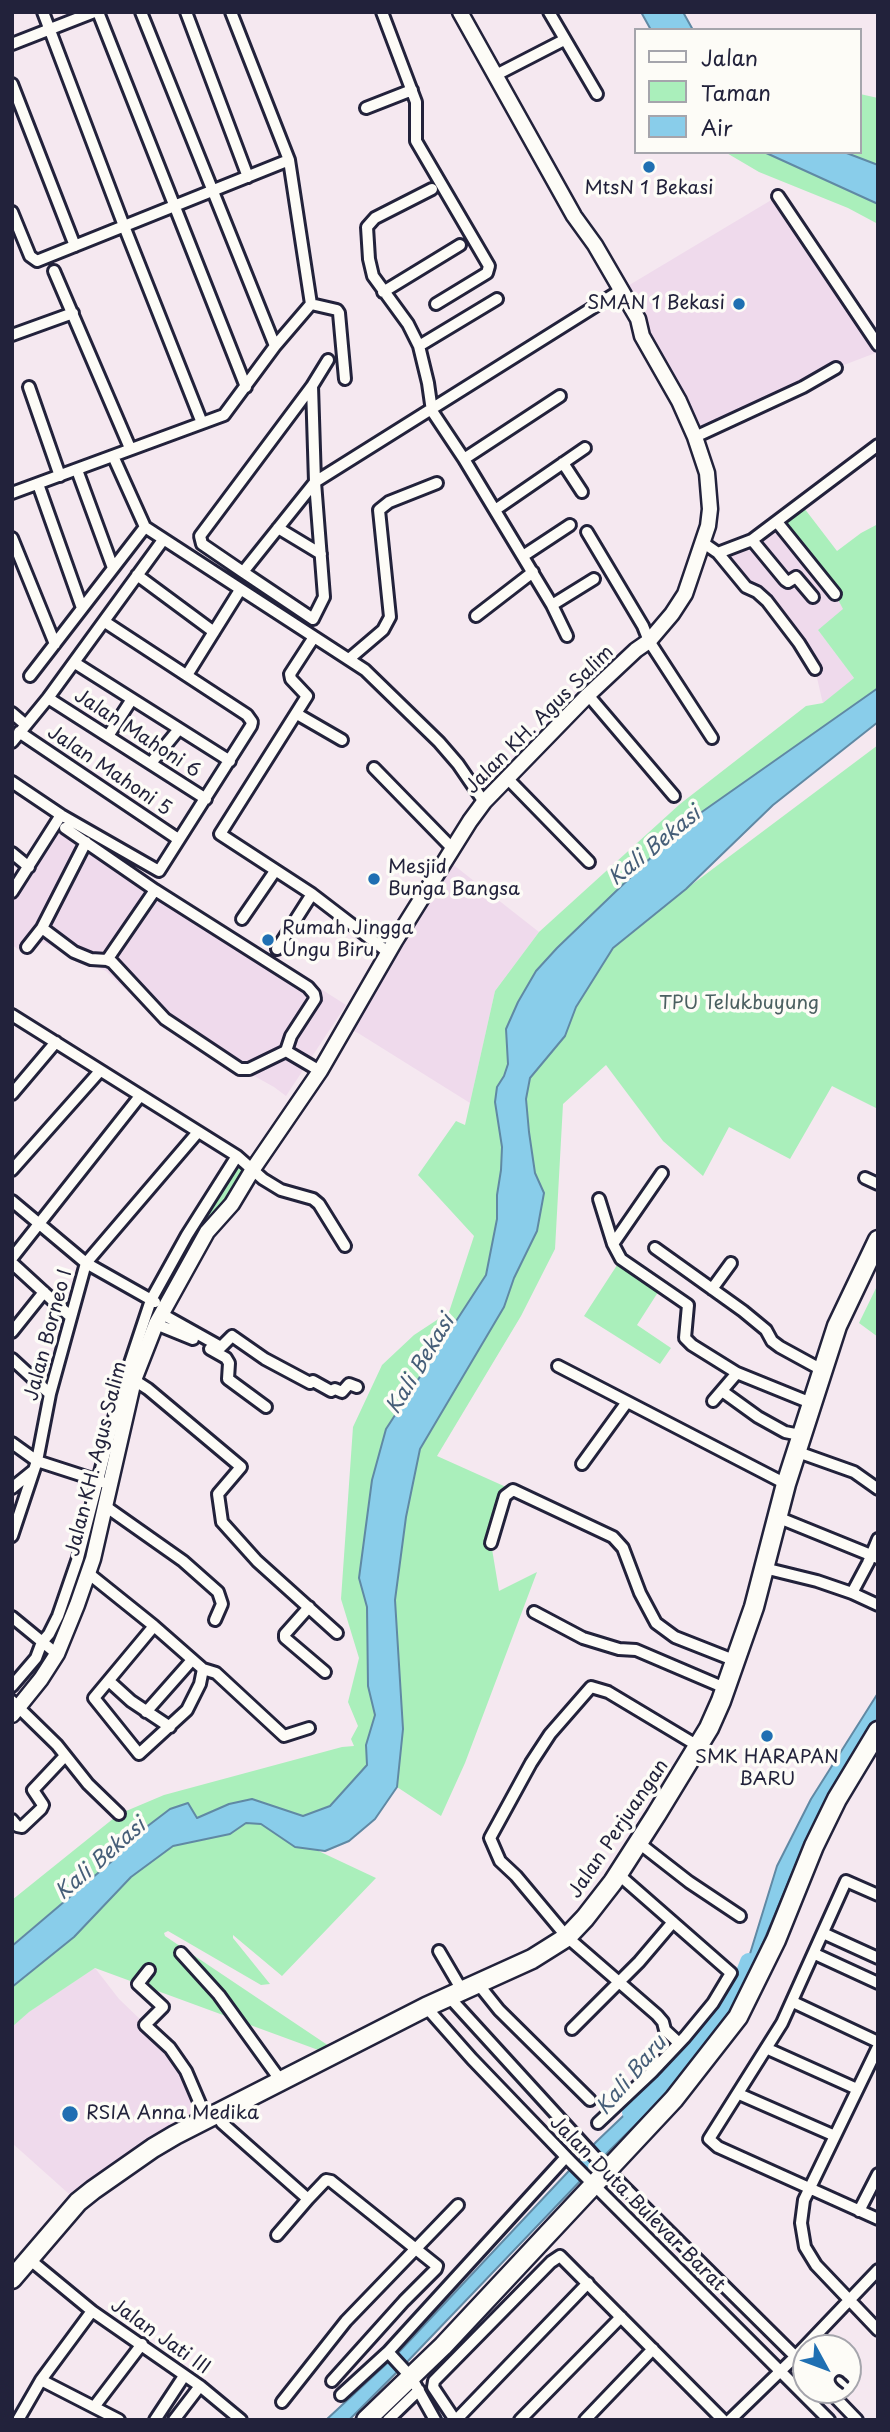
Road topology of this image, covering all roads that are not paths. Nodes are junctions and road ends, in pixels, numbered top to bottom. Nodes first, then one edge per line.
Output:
1 (43, 12) edge
2 (96, 12) edge
3 (141, 12) edge
4 (186, 12) edge
5 (232, 12) edge
6 (382, 12) edge
7 (460, 12) edge
8 (549, 12) edge
9 (48, 30) junction
10 (564, 40) junction
11 (12, 44) edge
12 (496, 75) junction
13 (12, 84) edge
14 (412, 90) junction
15 (597, 93) dead end
16 (366, 108) dead end
17 (289, 160) junction
18 (248, 177) junction
19 (432, 189) dead end
20 (213, 191) junction
21 (778, 196) dead end
22 (174, 206) junction
23 (12, 212) edge
24 (124, 226) junction
25 (460, 245) dead end
26 (75, 246) junction
27 (54, 271) dead end
28 (621, 290) junction
29 (383, 292) junction
30 (497, 299) dead end
31 (311, 304) junction
32 (436, 304) dead end
33 (73, 313) junction
34 (12, 335) edge
35 (878, 345) edge
36 (275, 346) junction
37 (419, 346) junction
38 (328, 360) dead end
39 (836, 368) dead end
40 (345, 379) dead end
41 (312, 386) junction
42 (29, 387) dead end
43 (246, 387) junction
44 (561, 396) dead end
45 (432, 411) junction
46 (202, 423) junction
47 (695, 437) junction
48 (130, 448) junction
49 (586, 448) dead end
50 (877, 448) edge
51 (113, 456) junction
52 (464, 459) junction
53 (563, 463) junction
54 (77, 470) junction
55 (60, 476) junction
56 (315, 482) junction
57 (437, 483) dead end
58 (38, 485) junction
59 (583, 492) dead end
60 (12, 493) edge
61 (495, 510) junction
62 (778, 522) junction
63 (570, 525) dead end
64 (145, 527) junction
65 (278, 528) junction
66 (587, 532) dead end
67 (12, 538) edge
68 (163, 540) junction
69 (752, 540) junction
70 (702, 542) junction
71 (321, 554) junction
72 (718, 554) junction
73 (523, 556) junction
74 (113, 568) junction
75 (243, 572) junction
76 (533, 572) junction
77 (137, 575) junction
78 (594, 579) dead end
79 (240, 590) junction
80 (835, 594) dead end
81 (813, 597) dead end
82 (552, 605) junction
83 (82, 608) junction
84 (476, 616) dead end
85 (105, 622) junction
86 (214, 632) junction
87 (567, 635) dead end
88 (314, 637) junction
89 (649, 641) junction
90 (55, 644) junction
91 (349, 659) junction
92 (75, 663) junction
93 (815, 669) dead end
94 (187, 675) junction
95 (30, 676) dead end
96 (588, 695) junction
97 (48, 698) junction
98 (132, 699) junction
99 (12, 713) edge
100 (297, 714) junction
101 (22, 728) junction
102 (179, 729) junction
103 (108, 736) junction
104 (712, 738) dead end
105 (342, 740) dead end
106 (12, 742) edge
107 (230, 761) junction
108 (151, 763) junction
109 (374, 768) dead end
110 (508, 779) junction
111 (12, 782) edge
112 (674, 796) dead end
113 (206, 799) junction
114 (484, 802) junction
115 (61, 815) junction
116 (65, 828) dead end
117 (178, 839) junction
118 (86, 842) junction
119 (452, 848) junction
120 (12, 853) edge
121 (589, 862) dead end
122 (29, 867) junction
123 (275, 871) junction
124 (155, 890) junction
125 (12, 892) edge
126 (312, 894) junction
127 (242, 919) dead end
128 (42, 928) junction
129 (27, 947) dead end
130 (277, 949) dead end
131 (389, 953) junction
132 (107, 960) junction
133 (12, 1015) edge
134 (56, 1042) junction
135 (286, 1051) junction
136 (100, 1071) junction
137 (320, 1072) junction
138 (12, 1094) edge
139 (141, 1096) junction
140 (198, 1132) junction
141 (237, 1156) junction
142 (253, 1169) junction
143 (12, 1170) edge
144 (662, 1172) dead end
145 (865, 1178) dead end
146 (878, 1184) edge
147 (599, 1199) dead end
148 (12, 1201) edge
149 (40, 1225) junction
150 (613, 1244) junction
151 (345, 1246) dead end
152 (655, 1248) dead end
153 (875, 1252) edge
154 (12, 1261) edge
155 (731, 1263) dead end
156 (86, 1264) junction
157 (712, 1289) junction
158 (44, 1292) junction
159 (151, 1300) junction
160 (161, 1315) junction
161 (71, 1317) junction
162 (12, 1332) edge
163 (12, 1359) edge
164 (558, 1366) dead end
165 (822, 1370) junction
166 (737, 1373) junction
167 (134, 1380) junction
168 (357, 1387) dead end
169 (722, 1391) junction
170 (50, 1394) junction
171 (713, 1401) dead end
172 (627, 1402) junction
173 (811, 1403) junction
174 (267, 1407) dead end
175 (12, 1443) edge
176 (798, 1443) junction
177 (582, 1464) dead end
178 (35, 1466) junction
179 (104, 1482) junction
180 (786, 1484) junction
181 (12, 1488) edge
182 (878, 1489) edge
183 (105, 1506) junction
184 (777, 1517) junction
185 (12, 1536) edge
186 (878, 1539) edge
187 (491, 1543) dead end
188 (875, 1556) edge
189 (764, 1568) junction
190 (88, 1573) junction
191 (852, 1593) junction
192 (878, 1605) edge
193 (309, 1608) junction
194 (534, 1612) dead end
195 (12, 1617) edge
196 (215, 1620) dead end
197 (154, 1626) junction
198 (337, 1633) dead end
199 (42, 1642) junction
200 (57, 1654) junction
201 (192, 1660) junction
202 (736, 1661) junction
203 (203, 1669) junction
204 (325, 1672) dead end
205 (108, 1681) junction
206 (12, 1686) edge
207 (725, 1688) junction
208 (14, 1708) edge
209 (146, 1712) junction
210 (170, 1727) junction
211 (309, 1728) dead end
212 (878, 1731) edge
213 (698, 1746) junction
214 (65, 1756) junction
215 (119, 1814) dead end
216 (12, 1820) edge
217 (639, 1843) junction
218 (618, 1874) junction
219 (878, 1895) edge
220 (740, 1916) dead end
221 (673, 1922) junction
222 (823, 1933) junction
223 (567, 1937) junction
224 (439, 1951) dead end
225 (180, 1953) dead end
226 (815, 1954) junction
227 (878, 1958) edge
228 (149, 1970) dead end
229 (619, 1983) junction
230 (878, 1983) edge
231 (464, 1991) junction
232 (793, 2002) junction
233 (426, 2007) junction
234 (572, 2029) dead end
235 (679, 2043) junction
236 (878, 2045) edge
237 (768, 2049) junction
238 (281, 2081) junction
239 (858, 2089) junction
240 (739, 2094) junction
241 (590, 2100) dead end
242 (211, 2117) junction
243 (598, 2123) dead end
244 (835, 2136) junction
245 (569, 2160) junction
246 (603, 2166) junction
247 (878, 2174) edge
248 (590, 2181) junction
249 (809, 2189) junction
250 (308, 2199) junction
251 (458, 2205) dead end
252 (859, 2211) junction
253 (878, 2219) edge
254 (277, 2235) dead end
255 (417, 2249) junction
256 (29, 2259) junction
257 (878, 2270) edge
258 (12, 2279) edge
259 (588, 2284) junction
260 (849, 2301) junction
261 (92, 2311) junction
262 (621, 2317) junction
263 (878, 2330) edge
264 (817, 2334) edge
265 (142, 2344) junction
266 (653, 2349) junction
267 (792, 2352) edge
268 (390, 2354) junction
269 (792, 2360) edge
270 (779, 2372) junction
271 (184, 2376) junction
272 (412, 2379) junction
273 (41, 2380) junction
274 (332, 2381) dead end
275 (201, 2386) junction
276 (341, 2395) dead end
277 (282, 2402) dead end
278 (842, 2404) edge
279 (94, 2407) junction
280 (18, 2420) edge
281 (119, 2420) edge
282 (155, 2420) edge
283 (174, 2420) edge
284 (242, 2420) edge
285 (366, 2420) edge
286 (388, 2420) edge
287 (435, 2420) edge
288 (456, 2420) edge
289 (520, 2420) edge
290 (584, 2420) edge
291 (723, 2420) edge
292 (730, 2420) edge
293 (829, 2420) edge
294 (857, 2420) edge

1 - 9 street
2 - 9 street
2 - 22 street
3 - 20 street
4 - 18 street
5 - 17 street
6 - 14 street
7 - 12 street, Jalan KH. Agus Salim
8 - 10 street
9 - 11 street
9 - 24 street
10 - 12 street
10 - 15 street
12 - 28 street, Jalan KH. Agus Salim
13 - 26 street
14 - 16 street
14 - 32 street
17 - 18 street
17 - 31 street
18 - 20 street
19 - 29 street
20 - 22 street
20 - 36 street
21 - 35 street
22 - 24 street
22 - 43 street
23 - 26 street
24 - 26 street
24 - 46 street
25 - 29 street
27 - 33 street
28 - 45 street
28 - 47 street, Jalan KH. Agus Salim
29 - 37 street
30 - 37 street
31 - 36 street
31 - 40 street
33 - 34 street
33 - 48 street
36 - 43 street
37 - 45 street
38 - 41 street
39 - 47 street
41 - 56 street
41 - 75 street
42 - 55 street
43 - 46 street
44 - 52 street
45 - 52 street
45 - 56 street
46 - 48 street
47 - 70 street, Jalan KH. Agus Salim
48 - 51 street
49 - 53 street
50 - 62 street
51 - 54 street
51 - 64 street
52 - 61 street
53 - 59 street
53 - 61 street
54 - 55 street
54 - 74 street
55 - 58 street
56 - 65 street
56 - 71 street
57 - 91 street
58 - 60 street
58 - 83 street
61 - 73 street
62 - 69 street
62 - 80 street
63 - 73 street
64 - 68 street
64 - 74 street
65 - 71 street
65 - 75 street
66 - 89 street
67 - 90 street
68 - 77 street
68 - 79 street
69 - 72 street
69 - 81 street
70 - 72 street
70 - 89 street, Jalan KH. Agus Salim
71 - 75 street
72 - 93 street
73 - 76 street
74 - 83 street
76 - 82 street
76 - 84 street
77 - 85 street
77 - 86 street
78 - 82 street
79 - 86 street
79 - 88 street
82 - 87 street
83 - 90 street
85 - 92 street
85 - 94 street
86 - 94 street
88 - 91 street
88 - 100 street
89 - 96 street, Jalan KH. Agus Salim
89 - 104 street
90 - 95 street
91 - 114 street
92 - 97 street
92 - 98 street
94 - 107 street
96 - 110 street, Jalan KH. Agus Salim
96 - 112 street
97 - 101 street
97 - 103 street, Jalan Mahoni 6
98 - 102 street
98 - 103 street
99 - 101 street, Jalan Mahoni 5
100 - 105 street
100 - 123 street
101 - 106 street
101 - 117 street, Jalan Mahoni 5
102 - 107 street
102 - 108 street
103 - 108 street, Jalan Mahoni 6
107 - 113 street
108 - 113 street, Jalan Mahoni 6
109 - 119 street
110 - 114 street, Jalan KH. Agus Salim
110 - 121 street
111 - 115 street
113 - 117 street
114 - 119 street, Jalan KH. Agus Salim
115 - 117 street
115 - 122 street
116 - 118 street
118 - 124 street
118 - 128 street
119 - 131 street, Jalan KH. Agus Salim
120 - 122 street
122 - 125 street
123 - 126 street
123 - 127 street
124 - 132 street
124 - 135 street
126 - 130 street
126 - 131 street
128 - 129 street
128 - 132 street
131 - 137 street, Jalan KH. Agus Salim
132 - 135 street
133 - 134 street
134 - 136 street
134 - 138 street
135 - 137 street
136 - 139 street
136 - 143 street
137 - 142 street, Jalan KH. Agus Salim
139 - 140 street
139 - 149 street
140 - 141 street
140 - 156 street, Jalan Borneo I
141 - 142 street
141 - 159 street
142 - 151 street
142 - 160 street, Jalan KH. Agus Salim
144 - 150 street
145 - 146 street
147 - 150 street
148 - 149 street
149 - 154 street
149 - 156 street
150 - 166 street
152 - 157 street
153 - 165 main road, Jalan Perjuangan
154 - 158 street
155 - 157 street
156 - 159 street
156 - 161 street, Jalan Borneo I
157 - 165 street
158 - 161 street
158 - 162 street
159 - 160 street
159 - 179 street
160 - 167 street, Jalan KH. Agus Salim
160 - 168 street
160 - 174 street
161 - 170 street, Jalan Borneo I
163 - 170 street
164 - 172 street
165 - 173 main road, Jalan Perjuangan
166 - 169 street
166 - 173 street
167 - 179 street, Jalan KH. Agus Salim
167 - 193 street
169 - 171 street
169 - 176 street
170 - 178 street, Jalan Borneo I
172 - 177 street
172 - 180 street
173 - 176 main road, Jalan Perjuangan
175 - 178 street
176 - 180 main road, Jalan Perjuangan
176 - 182 street
178 - 179 street
178 - 181 street
178 - 185 street, Jalan Borneo I
179 - 183 street, Jalan KH. Agus Salim
179 - 199 street
180 - 184 main road, Jalan Perjuangan
183 - 190 street, Jalan KH. Agus Salim
183 - 196 street
184 - 188 street
184 - 189 main road, Jalan Perjuangan
186 - 188 street
187 - 202 street
188 - 191 street
189 - 191 street
189 - 202 main road, Jalan Perjuangan
190 - 197 street
190 - 200 street, Jalan KH. Agus Salim
191 - 192 street
193 - 198 street
193 - 204 street
194 - 207 street
195 - 199 street
197 - 201 street
197 - 205 street
199 - 200 street
199 - 206 street
200 - 208 street, Jalan KH. Agus Salim
201 - 203 street
201 - 209 street
202 - 207 main road, Jalan Perjuangan
203 - 210 street
203 - 211 street
205 - 209 street
205 - 210 street
207 - 213 main road, Jalan Perjuangan
208 - 214 street
209 - 210 street
212 - 246 main road
213 - 217 main road, Jalan Perjuangan
213 - 223 street
214 - 215 street
214 - 216 street
217 - 218 main road, Jalan Perjuangan
217 - 220 street
218 - 221 street
218 - 223 main road, Jalan Perjuangan
219 - 222 street
221 - 229 street
221 - 235 street
222 - 226 street
222 - 227 street
223 - 229 street
223 - 231 main road, Jalan Perjuangan
224 - 231 street
225 - 238 street
226 - 230 street
226 - 232 street
228 - 242 street
229 - 234 street
229 - 235 street
231 - 233 main road, Jalan Perjuangan
231 - 241 street
231 - 246 street, Jalan Duta Bulevar Barat
232 - 236 street
232 - 237 street
233 - 238 main road, Jalan Perjuangan
233 - 245 street, Jalan Duta Bulevar Barat
235 - 243 street
236 - 239 street
237 - 239 street
237 - 240 street
238 - 242 main road, Jalan Perjuangan
239 - 244 street
240 - 244 street
240 - 249 street
242 - 250 street
242 - 256 main road, Jalan Perjuangan
244 - 249 street
245 - 248 street, Jalan Duta Bulevar Barat
245 - 268 street
246 - 248 main road
246 - 267 street, Jalan Duta Bulevar Barat
247 - 252 street
248 - 270 street, Jalan Duta Bulevar Barat
248 - 272 main road
249 - 252 street
249 - 260 street
250 - 254 street
250 - 255 street
251 - 255 street
252 - 253 street
255 - 274 street
255 - 277 street
256 - 258 main road, Jalan Perjuangan
256 - 261 street
257 - 260 street
259 - 262 street
259 - 288 street
259 - 288 street
260 - 263 street
260 - 264 street
261 - 265 street, Jalan Jati III
261 - 273 street, Jalan Jati III
262 - 266 street
262 - 289 street
265 - 271 street, Jalan Jati III
265 - 279 street
266 - 290 street
266 - 291 street
268 - 272 street
268 - 276 street
269 - 270 street
270 - 292 street
270 - 293 street, Jalan Duta Bulevar Barat
271 - 275 street, Jalan Jati III
271 - 282 street
272 - 285 main road
272 - 286 street
272 - 287 street
273 - 279 street
273 - 280 street, Jalan Jati III
275 - 283 street
275 - 284 street, Jalan Jati III
278 - 294 street
279 - 281 street

